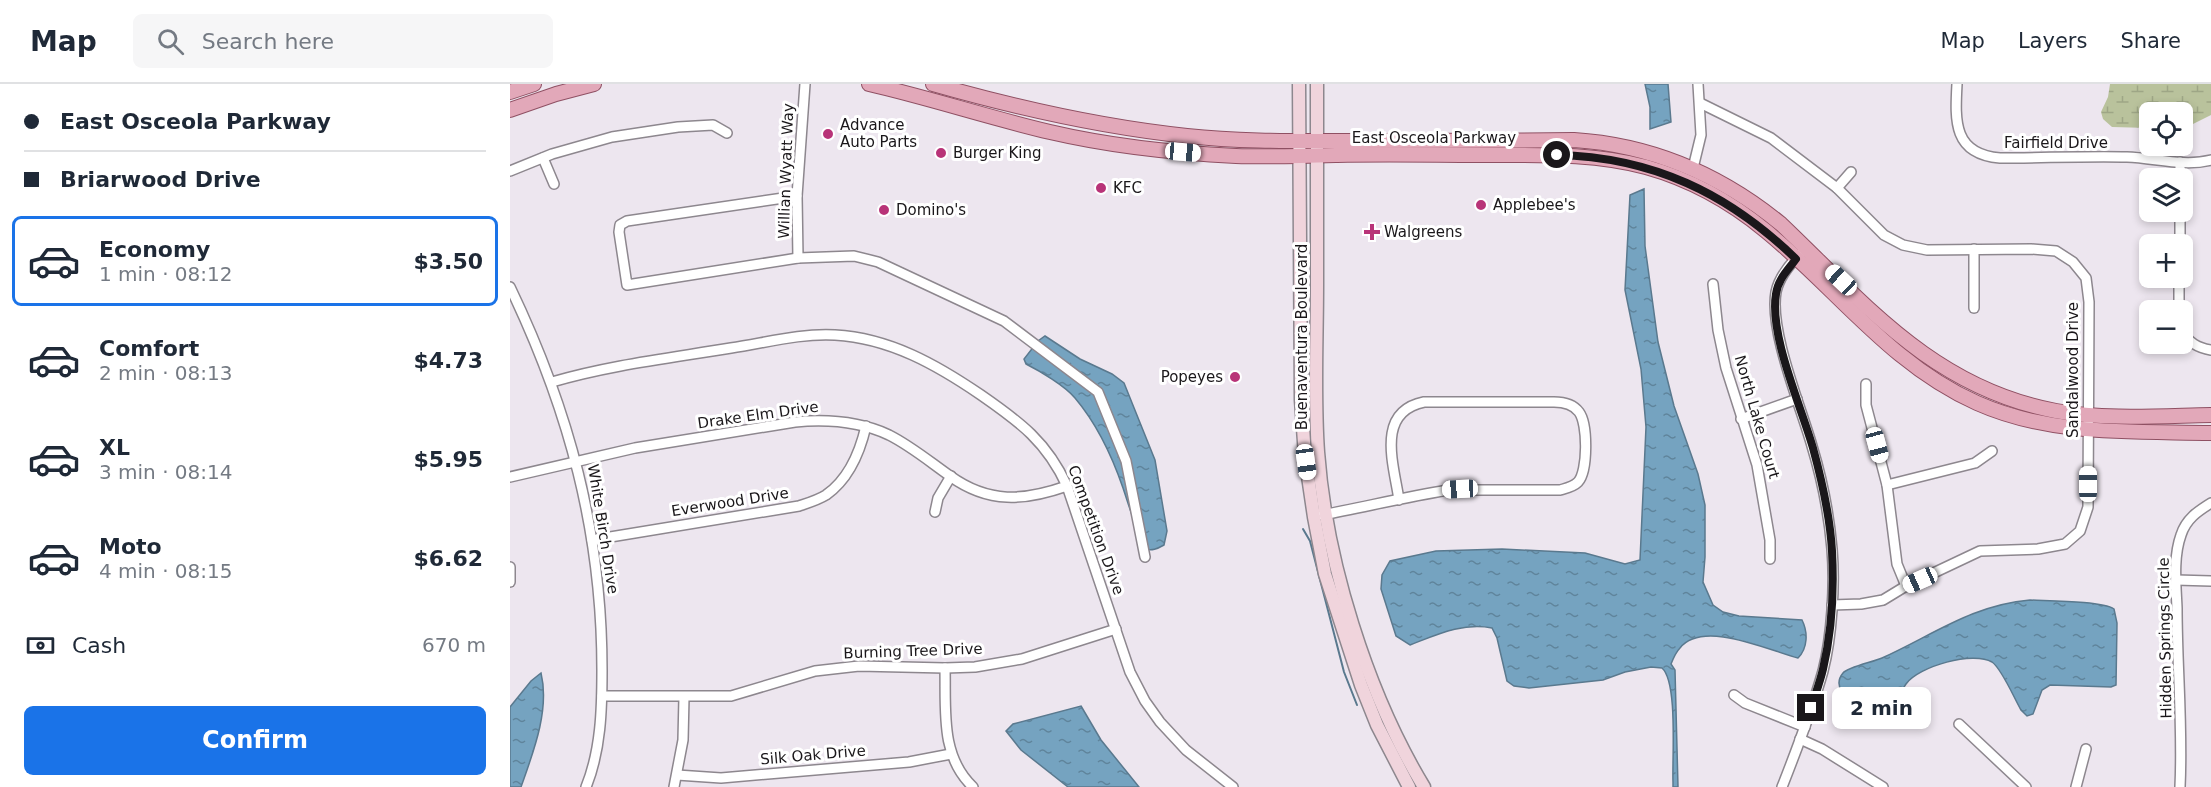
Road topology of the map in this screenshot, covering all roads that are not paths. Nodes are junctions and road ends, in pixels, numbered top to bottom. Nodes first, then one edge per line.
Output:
1 (534, 84) edge
2 (594, 84) edge
3 (805, 84) edge
4 (869, 84) edge
5 (933, 84) edge
6 (1299, 84) edge
7 (1317, 84) edge
8 (1698, 84) edge
9 (1957, 84) edge
10 (510, 93) edge
11 (1000, 103) junction
12 (1700, 103) junction
13 (510, 110) edge
14 (996, 118) junction
15 (727, 133) dead end
16 (1542, 140) junction
17 (1299, 141) junction
18 (1317, 141) junction
19 (1537, 155) junction
20 (1299, 156) junction
21 (1317, 156) junction
22 (543, 158) junction
23 (2211, 159) edge
24 (1617, 161) junction
25 (2180, 162) junction
26 (1693, 168) junction
27 (2180, 168) edge
28 (510, 171) edge
29 (1851, 172) dead end
30 (554, 184) dead end
31 (1837, 188) junction
32 (797, 196) junction
33 (1806, 248) junction
34 (1974, 249) junction
35 (798, 258) junction
36 (1796, 259) junction
37 (1713, 284) dead end
38 (510, 287) edge
39 (1974, 308) dead end
40 (1299, 326) junction
41 (1317, 328) junction
42 (2193, 342) edge
43 (2211, 350) edge
44 (552, 382) junction
45 (1866, 384) dead end
46 (1797, 399) junction
47 (2088, 415) junction
48 (2211, 415) edge
49 (1741, 419) junction
50 (866, 426) junction
51 (2088, 430) junction
52 (2211, 433) edge
53 (1992, 451) dead end
54 (577, 461) junction
55 (951, 476) junction
56 (510, 477) edge
57 (1887, 485) junction
58 (1067, 486) junction
59 (1399, 500) junction
60 (2211, 503) edge
61 (935, 512) dead end
62 (1327, 514) junction
63 (1314, 517) junction
64 (592, 540) junction
65 (1145, 557) dead end
66 (1770, 559) dead end
67 (510, 567) edge
68 (2176, 580) junction
69 (2211, 581) edge
70 (510, 582) edge
71 (1906, 586) junction
72 (1832, 605) junction
73 (1116, 628) junction
74 (945, 668) junction
75 (1734, 695) dead end
76 (602, 696) junction
77 (684, 697) junction
78 (1959, 724) dead end
79 (1805, 727) junction
80 (1800, 739) junction
81 (2086, 749) dead end
82 (951, 754) junction
83 (677, 775) junction
84 (586, 787) edge
85 (674, 787) edge
86 (973, 787) edge
87 (1233, 787) edge
88 (1408, 787) edge
89 (1424, 787) edge
90 (1782, 787) edge
91 (1883, 787) edge
92 (2026, 787) edge
93 (2076, 787) edge
94 (2180, 787) edge

1 - 10 main road
2 - 13 main road
3 - 32 street, Willian Wyatt Way
4 - 14 main road, East Osceola Parkway
5 - 11 main road, East Osceola Parkway
6 - 17 main road, Buenaventura Boulevard
7 - 18 main road, Buenaventura Boulevard
8 - 12 street
9 - 25 street, Fairfield Drive
11 - 14 street
11 - 17 main road, East Osceola Parkway
12 - 26 street
12 - 31 street, Sandalwood Drive
14 - 20 main road, East Osceola Parkway
15 - 22 street
16 - 18 main road, East Osceola Parkway
16 - 19 street
16 - 26 main road, East Osceola Parkway
17 - 18 main road, East Osceola Parkway
17 - 20 main road, Buenaventura Boulevard
18 - 21 main road, Buenaventura Boulevard
19 - 21 main road, East Osceola Parkway
19 - 24 main road, East Osceola Parkway
20 - 21 main road, East Osceola Parkway
20 - 40 main road, Buenaventura Boulevard
21 - 41 main road, Buenaventura Boulevard
22 - 28 street
22 - 30 street
23 - 25 street, Fairfield Drive
24 - 26 main road
24 - 36 main road, East Osceola Parkway
25 - 27 street
26 - 33 main road, East Osceola Parkway
29 - 31 street
31 - 34 street, Sandalwood Drive
32 - 35 street, Willian Wyatt Way
32 - 35 street
33 - 36 street
33 - 47 main road, East Osceola Parkway
34 - 39 street
34 - 47 street, Sandalwood Drive
35 - 65 street
36 - 46 street
36 - 51 main road, East Osceola Parkway
37 - 49 street, North Lake Court
38 - 44 street, White Birch Drive
40 - 41 street
40 - 63 main road, Buenaventura Boulevard
41 - 62 main road, Buenaventura Boulevard
42 - 43 street
44 - 54 street, White Birch Drive
44 - 58 street, Competition Drive
45 - 57 street
46 - 49 street
46 - 72 street
47 - 48 main road, East Osceola Parkway
47 - 51 street, Sandalwood Drive
49 - 66 street, North Lake Court
50 - 54 street, Drake Elm Drive
50 - 55 street, Drake Elm Drive
50 - 64 street, Everwood Drive
51 - 52 main road, East Osceola Parkway
51 - 71 street, Sandalwood Drive
53 - 57 street
54 - 56 street, Drake Elm Drive
54 - 64 street, White Birch Drive
55 - 58 street, Drake Elm Drive
55 - 61 street
57 - 71 street
58 - 73 street, Competition Drive
59 - 59 street
59 - 62 street
60 - 68 street, Hidden Springs Circle
62 - 63 street
62 - 89 main road, Buenaventura Boulevard
63 - 88 main road, Buenaventura Boulevard
64 - 76 street, White Birch Drive
67 - 70 street
68 - 69 street
68 - 94 street, Hidden Springs Circle
71 - 72 street, Sandalwood Drive
72 - 79 street
73 - 74 street, Burning Tree Drive
73 - 87 street, Competition Drive
74 - 77 street, Burning Tree Drive
74 - 82 street
75 - 79 street
76 - 77 street, Burning Tree Drive
76 - 84 street, White Birch Drive
77 - 83 street
78 - 92 street
79 - 80 street
80 - 90 street
80 - 91 street
81 - 93 street
82 - 83 street, Silk Oak Drive
82 - 86 street
83 - 85 street

